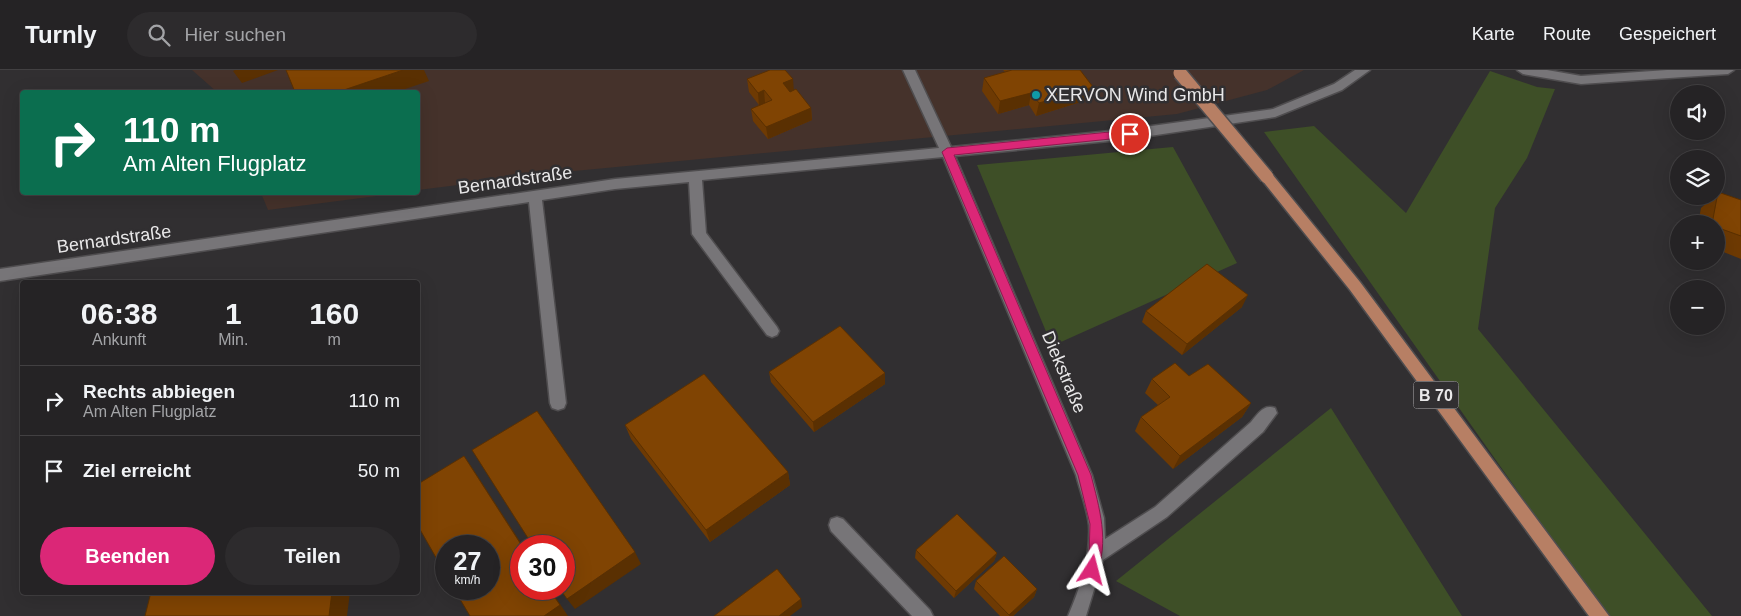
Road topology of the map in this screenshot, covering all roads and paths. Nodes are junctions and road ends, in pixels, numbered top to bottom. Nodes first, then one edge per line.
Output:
1 (909, 70) edge
2 (1364, 70) edge
3 (1523, 70) edge
4 (1728, 70) edge
5 (1179, 72) edge
6 (947, 152) junction
7 (695, 176) junction
8 (535, 196) junction
9 (0, 275) edge
10 (772, 330) dead end
11 (558, 404) dead end
12 (1269, 413) dead end
13 (837, 525) dead end
14 (1095, 556) junction
15 (924, 616) edge
16 (1077, 616) edge
17 (1600, 616) edge

1 - 6 street
2 - 6 street, Bernardstraße
3 - 4 street
5 - 17 main road, B 70, bridge
6 - 7 street, Bernardstraße
6 - 14 street, Diekstraße
7 - 8 street, Bernardstraße
7 - 10 street
8 - 9 street, Bernardstraße
8 - 11 street
12 - 14 street
13 - 15 street
14 - 16 street, Diekstraße

